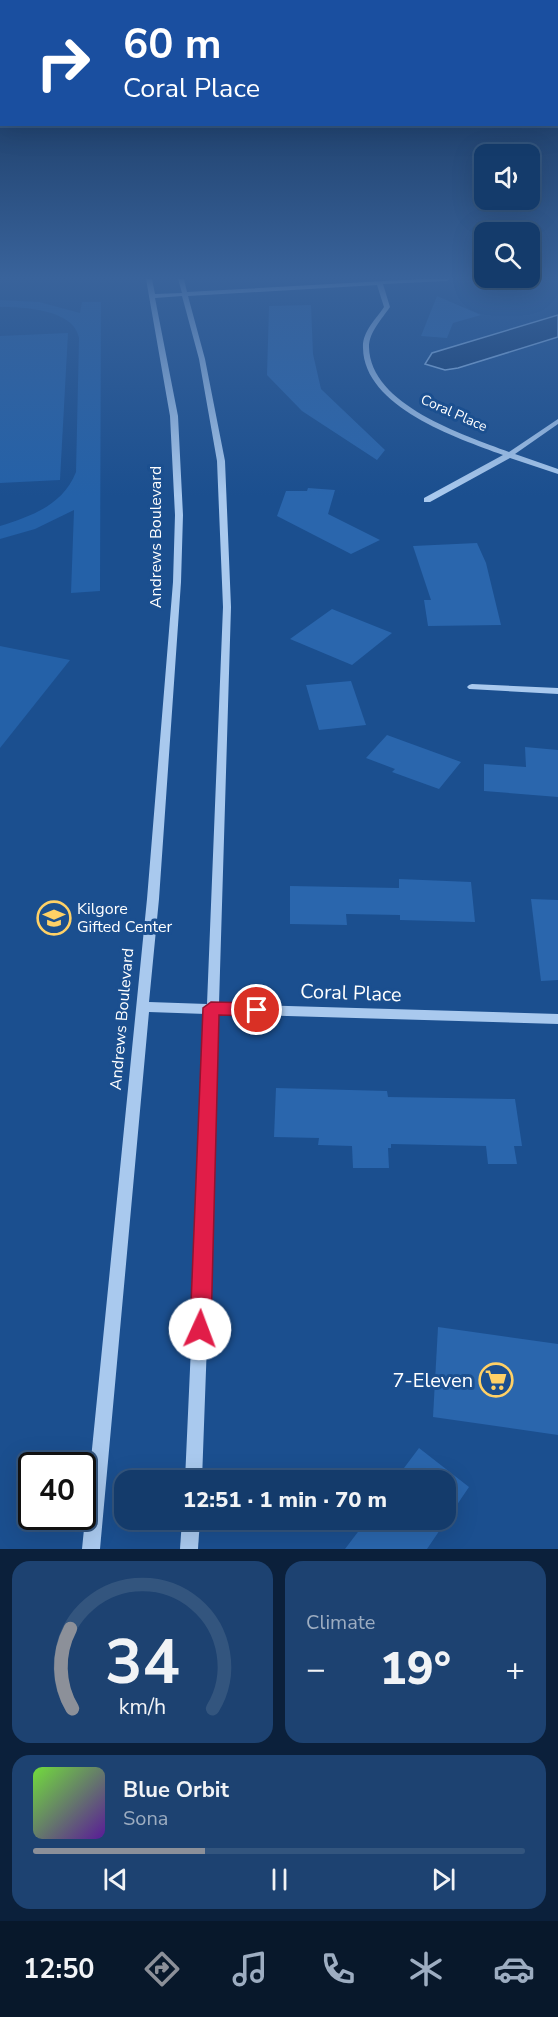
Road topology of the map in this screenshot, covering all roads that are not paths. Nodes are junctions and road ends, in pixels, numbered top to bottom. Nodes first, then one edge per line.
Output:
1 (162, 351) edge
2 (199, 351) edge
3 (366, 351) edge
4 (558, 422) edge
5 (512, 454) junction
6 (558, 472) edge
7 (427, 500) dead end
8 (472, 687) dead end
9 (558, 692) edge
10 (143, 1007) junction
11 (211, 1008) junction
12 (558, 1019) edge
13 (193, 1470) edge
14 (190, 1530) edge
15 (91, 1549) edge
16 (189, 1549) edge

1 - 10 street, Andrews Boulevard
2 - 11 street
3 - 5 street, Coral Place
4 - 5 street
5 - 6 street, Coral Place
5 - 7 street
8 - 9 street
10 - 11 street, Coral Place
10 - 15 street, Andrews Boulevard
11 - 12 street, Coral Place
11 - 13 street
14 - 16 street

